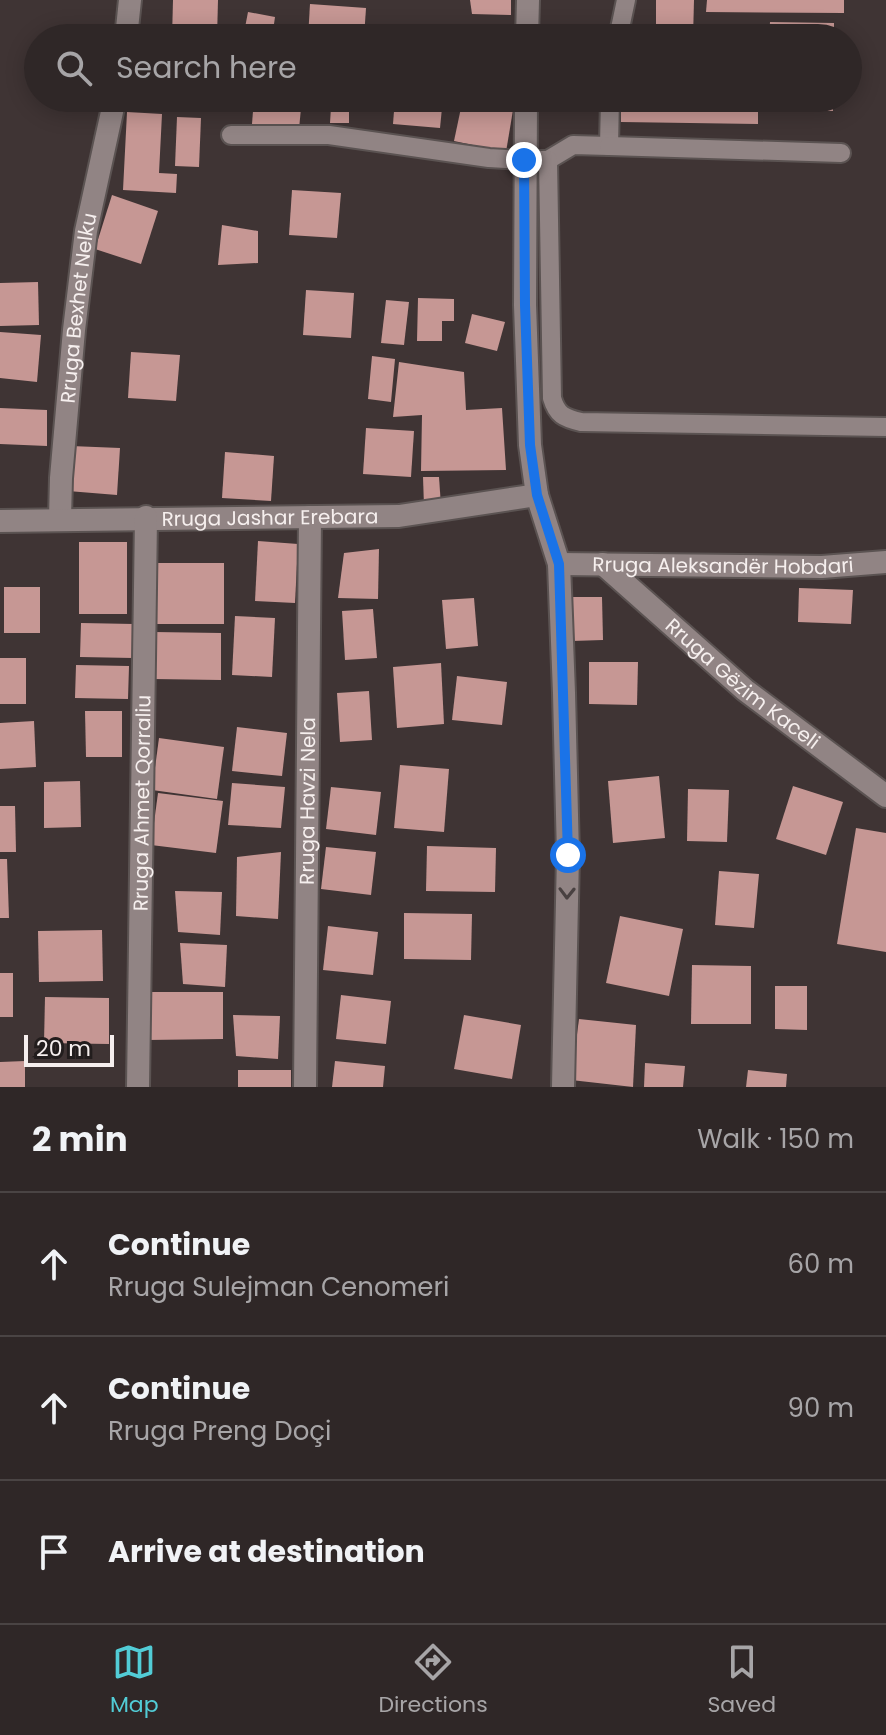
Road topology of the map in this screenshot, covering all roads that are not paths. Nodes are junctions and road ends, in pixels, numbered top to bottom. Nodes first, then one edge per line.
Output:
1 (130, 0) edge
2 (528, 0) edge
3 (626, 0) edge
4 (127, 24) edge
5 (527, 24) edge
6 (621, 24) edge
7 (112, 112) edge
8 (526, 112) edge
9 (610, 112) edge
10 (231, 135) dead end
11 (609, 146) junction
12 (841, 153) dead end
13 (524, 160) junction
14 (548, 160) junction
15 (886, 427) edge
16 (537, 495) junction
17 (146, 517) junction
18 (310, 517) junction
19 (60, 519) junction
20 (0, 521) edge
21 (886, 562) edge
22 (559, 564) junction
23 (603, 564) junction
24 (886, 796) edge
25 (138, 1087) edge
26 (305, 1087) edge
27 (563, 1087) edge

1 - 4 street
2 - 5 street
3 - 6 lane
7 - 19 street, Rruga Bexhet Nelku
8 - 13 street
9 - 11 lane
10 - 13 lane
11 - 12 lane
11 - 14 lane
13 - 14 lane
13 - 16 street
14 - 15 lane
16 - 18 street, Rruga Jashar Erebara
16 - 22 street
17 - 18 street, Rruga Jashar Erebara
17 - 19 street, Rruga Jashar Erebara
17 - 25 street, Rruga Ahmet Qorraliu
18 - 26 street, Rruga Havzi Nela
19 - 20 street, Rruga Jashar Erebara
21 - 23 street, Rruga Aleksandër Hobdari
22 - 23 street, Rruga Aleksandër Hobdari
22 -> 27 street
23 - 24 street, Rruga Gëzim Kaceli

